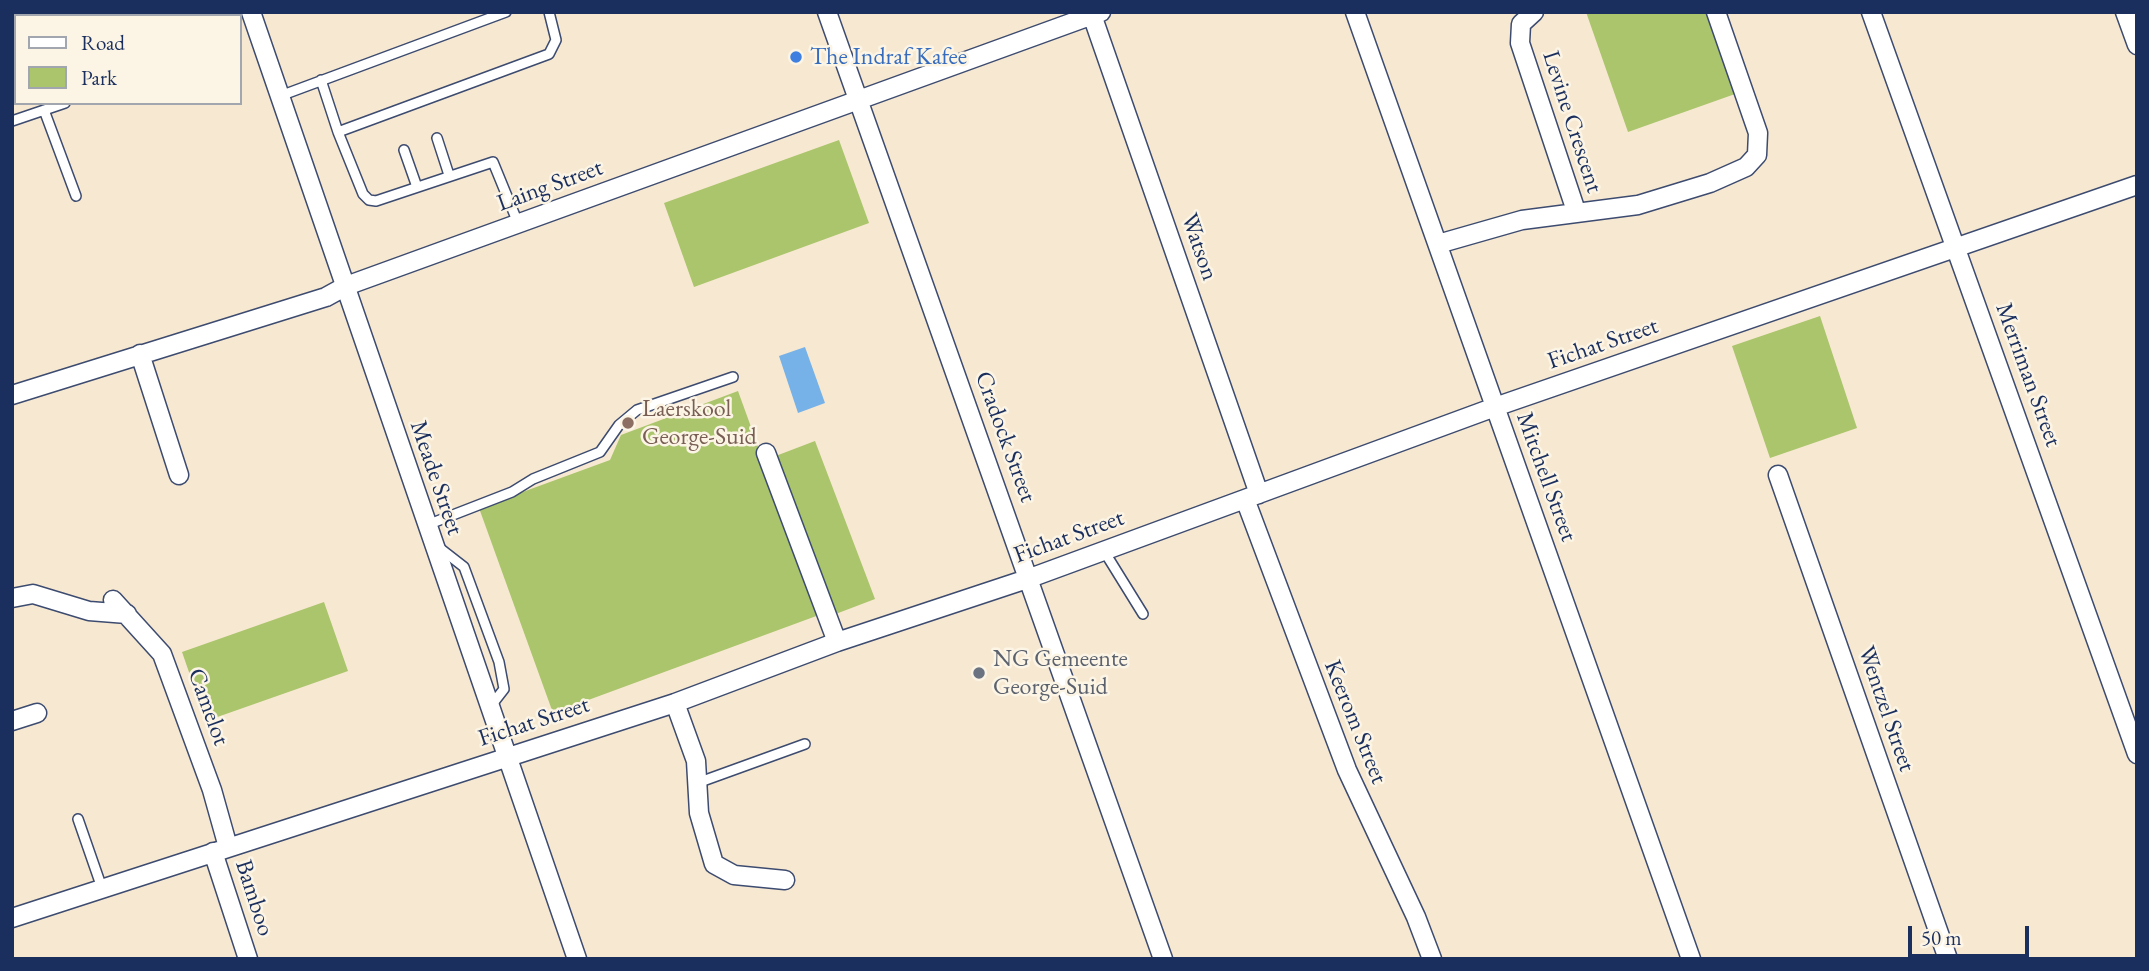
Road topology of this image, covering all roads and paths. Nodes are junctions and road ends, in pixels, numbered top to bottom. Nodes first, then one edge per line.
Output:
1 (251, 12) edge
2 (506, 12) edge
3 (549, 12) edge
4 (827, 12) edge
5 (1356, 12) edge
6 (1534, 12) edge
7 (1716, 12) edge
8 (1871, 12) edge
9 (2125, 12) edge
10 (1097, 14) edge
11 (2137, 45) edge
12 (321, 80) junction
13 (280, 96) junction
14 (858, 99) junction
15 (28, 105) edge
16 (59, 105) edge
17 (44, 110) junction
18 (32, 114) junction
19 (12, 121) edge
20 (338, 132) junction
21 (437, 138) dead end
22 (404, 150) dead end
23 (449, 175) junction
24 (2137, 185) edge
25 (417, 187) junction
26 (76, 196) dead end
27 (1576, 211) junction
28 (518, 223) junction
29 (1438, 244) junction
30 (1957, 249) junction
31 (346, 286) junction
32 (140, 354) junction
33 (733, 377) dead end
34 (12, 395) edge
35 (1495, 407) junction
36 (766, 453) dead end
37 (179, 475) dead end
38 (1778, 475) dead end
39 (1252, 496) junction
40 (427, 526) junction
41 (1104, 551) junction
42 (1030, 578) junction
43 (12, 598) edge
44 (113, 600) dead end
45 (127, 614) junction
46 (1143, 614) dead end
47 (837, 642) junction
48 (675, 703) junction
49 (37, 713) dead end
50 (12, 721) edge
51 (806, 744) dead end
52 (2137, 754) edge
53 (505, 757) junction
54 (700, 782) junction
55 (78, 819) dead end
56 (221, 850) junction
57 (785, 880) dead end
58 (102, 888) junction
59 (12, 918) edge
60 (248, 959) edge
61 (577, 959) edge
62 (1164, 959) edge
63 (1432, 959) edge
64 (1691, 959) edge
65 (1948, 959) edge

1 - 13 street, Meade Street
2 - 12 lane
3 - 20 lane
4 - 14 street, Cradock Street
5 - 29 street, Mitchell Street
6 - 27 street, Levine Crescent
7 - 27 street, Levine Crescent
8 - 30 street, Merriman Street
9 - 11 street
10 - 14 street, Laing Street
10 - 39 street, Watson
12 - 13 lane
12 - 20 lane
13 - 31 street, Meade Street
14 - 28 street, Laing Street
14 - 42 street, Cradock Street
15 - 18 lane
16 - 17 lane
17 - 18 lane
17 - 26 lane
18 - 19 lane
20 - 25 lane
21 - 23 lane
22 - 25 lane
23 - 25 lane
23 - 28 lane
24 - 30 street, Fichat Street
27 - 29 street, Levine Crescent
28 - 31 street, Laing Street
29 - 35 street, Mitchell Street
30 - 35 street, Fichat Street
30 - 52 street, Merriman Street
31 - 32 street, Laing Street
31 - 40 street, Meade Street
32 - 34 street, Laing Street
32 - 37 street
33 - 40 lane
35 - 39 street, Fichat Street
35 - 64 street, Mitchell Street
36 - 47 street
38 - 65 street, Wentzel Street
39 - 41 street, Fichat Street
39 - 63 street, Keerom Street
40 - 53 street, Meade Street
41 - 42 street, Fichat Street
41 - 46 lane
42 - 47 street, Fichat Street
42 - 62 street, Cradock Street
43 - 45 street
44 - 45 street, Camelot
45 - 56 street, Camelot
47 - 48 street, Fichat Street
48 - 53 street, Fichat Street
48 - 54 street
49 - 50 street
51 - 54 lane
53 - 56 street, Fichat Street
53 - 61 street, Meade Street
54 - 57 street
55 - 58 lane
56 - 58 street, Fichat Street
56 - 60 street, Bamboo
58 - 59 street, Fichat Street

